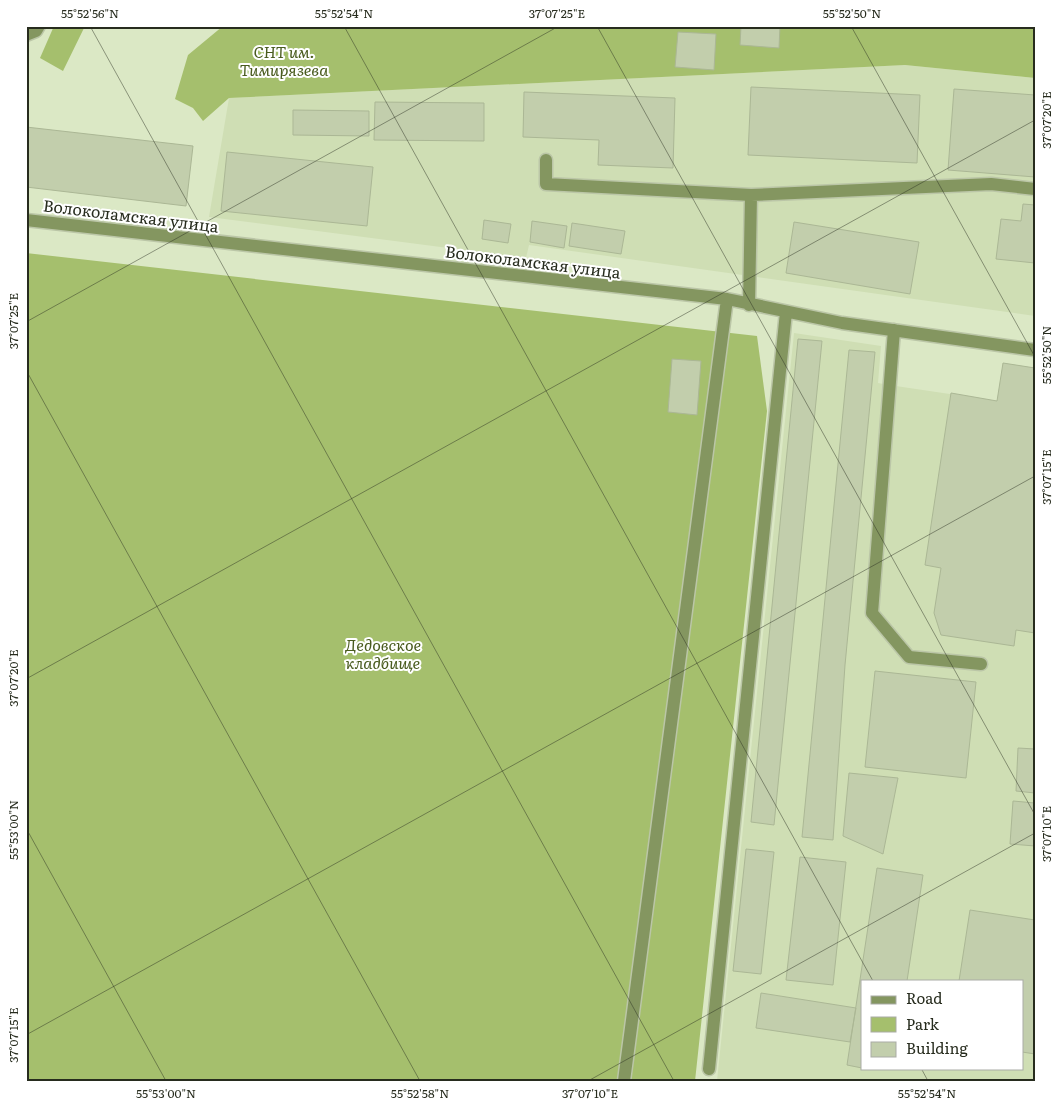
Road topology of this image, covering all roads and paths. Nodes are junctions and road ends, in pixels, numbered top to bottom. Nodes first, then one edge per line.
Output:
1 (39, 26) edge
2 (26, 35) edge
3 (546, 160) dead end
4 (1035, 189) edge
5 (751, 195) junction
6 (26, 220) edge
7 (728, 300) junction
8 (749, 305) junction
9 (786, 312) junction
10 (894, 330) junction
11 (1035, 350) edge
12 (981, 664) dead end
13 (709, 1069) dead end
14 (624, 1081) edge

1 - 2 street
3 - 5 street
4 - 5 street
5 - 8 street
6 - 7 street, Волоколамская улица
7 - 8 street, Волоколамская улица
7 - 14 street
8 - 9 street, Волоколамская улица
9 - 10 street, Волоколамская улица
9 - 13 street
10 - 11 street, Волоколамская улица
10 - 12 street

